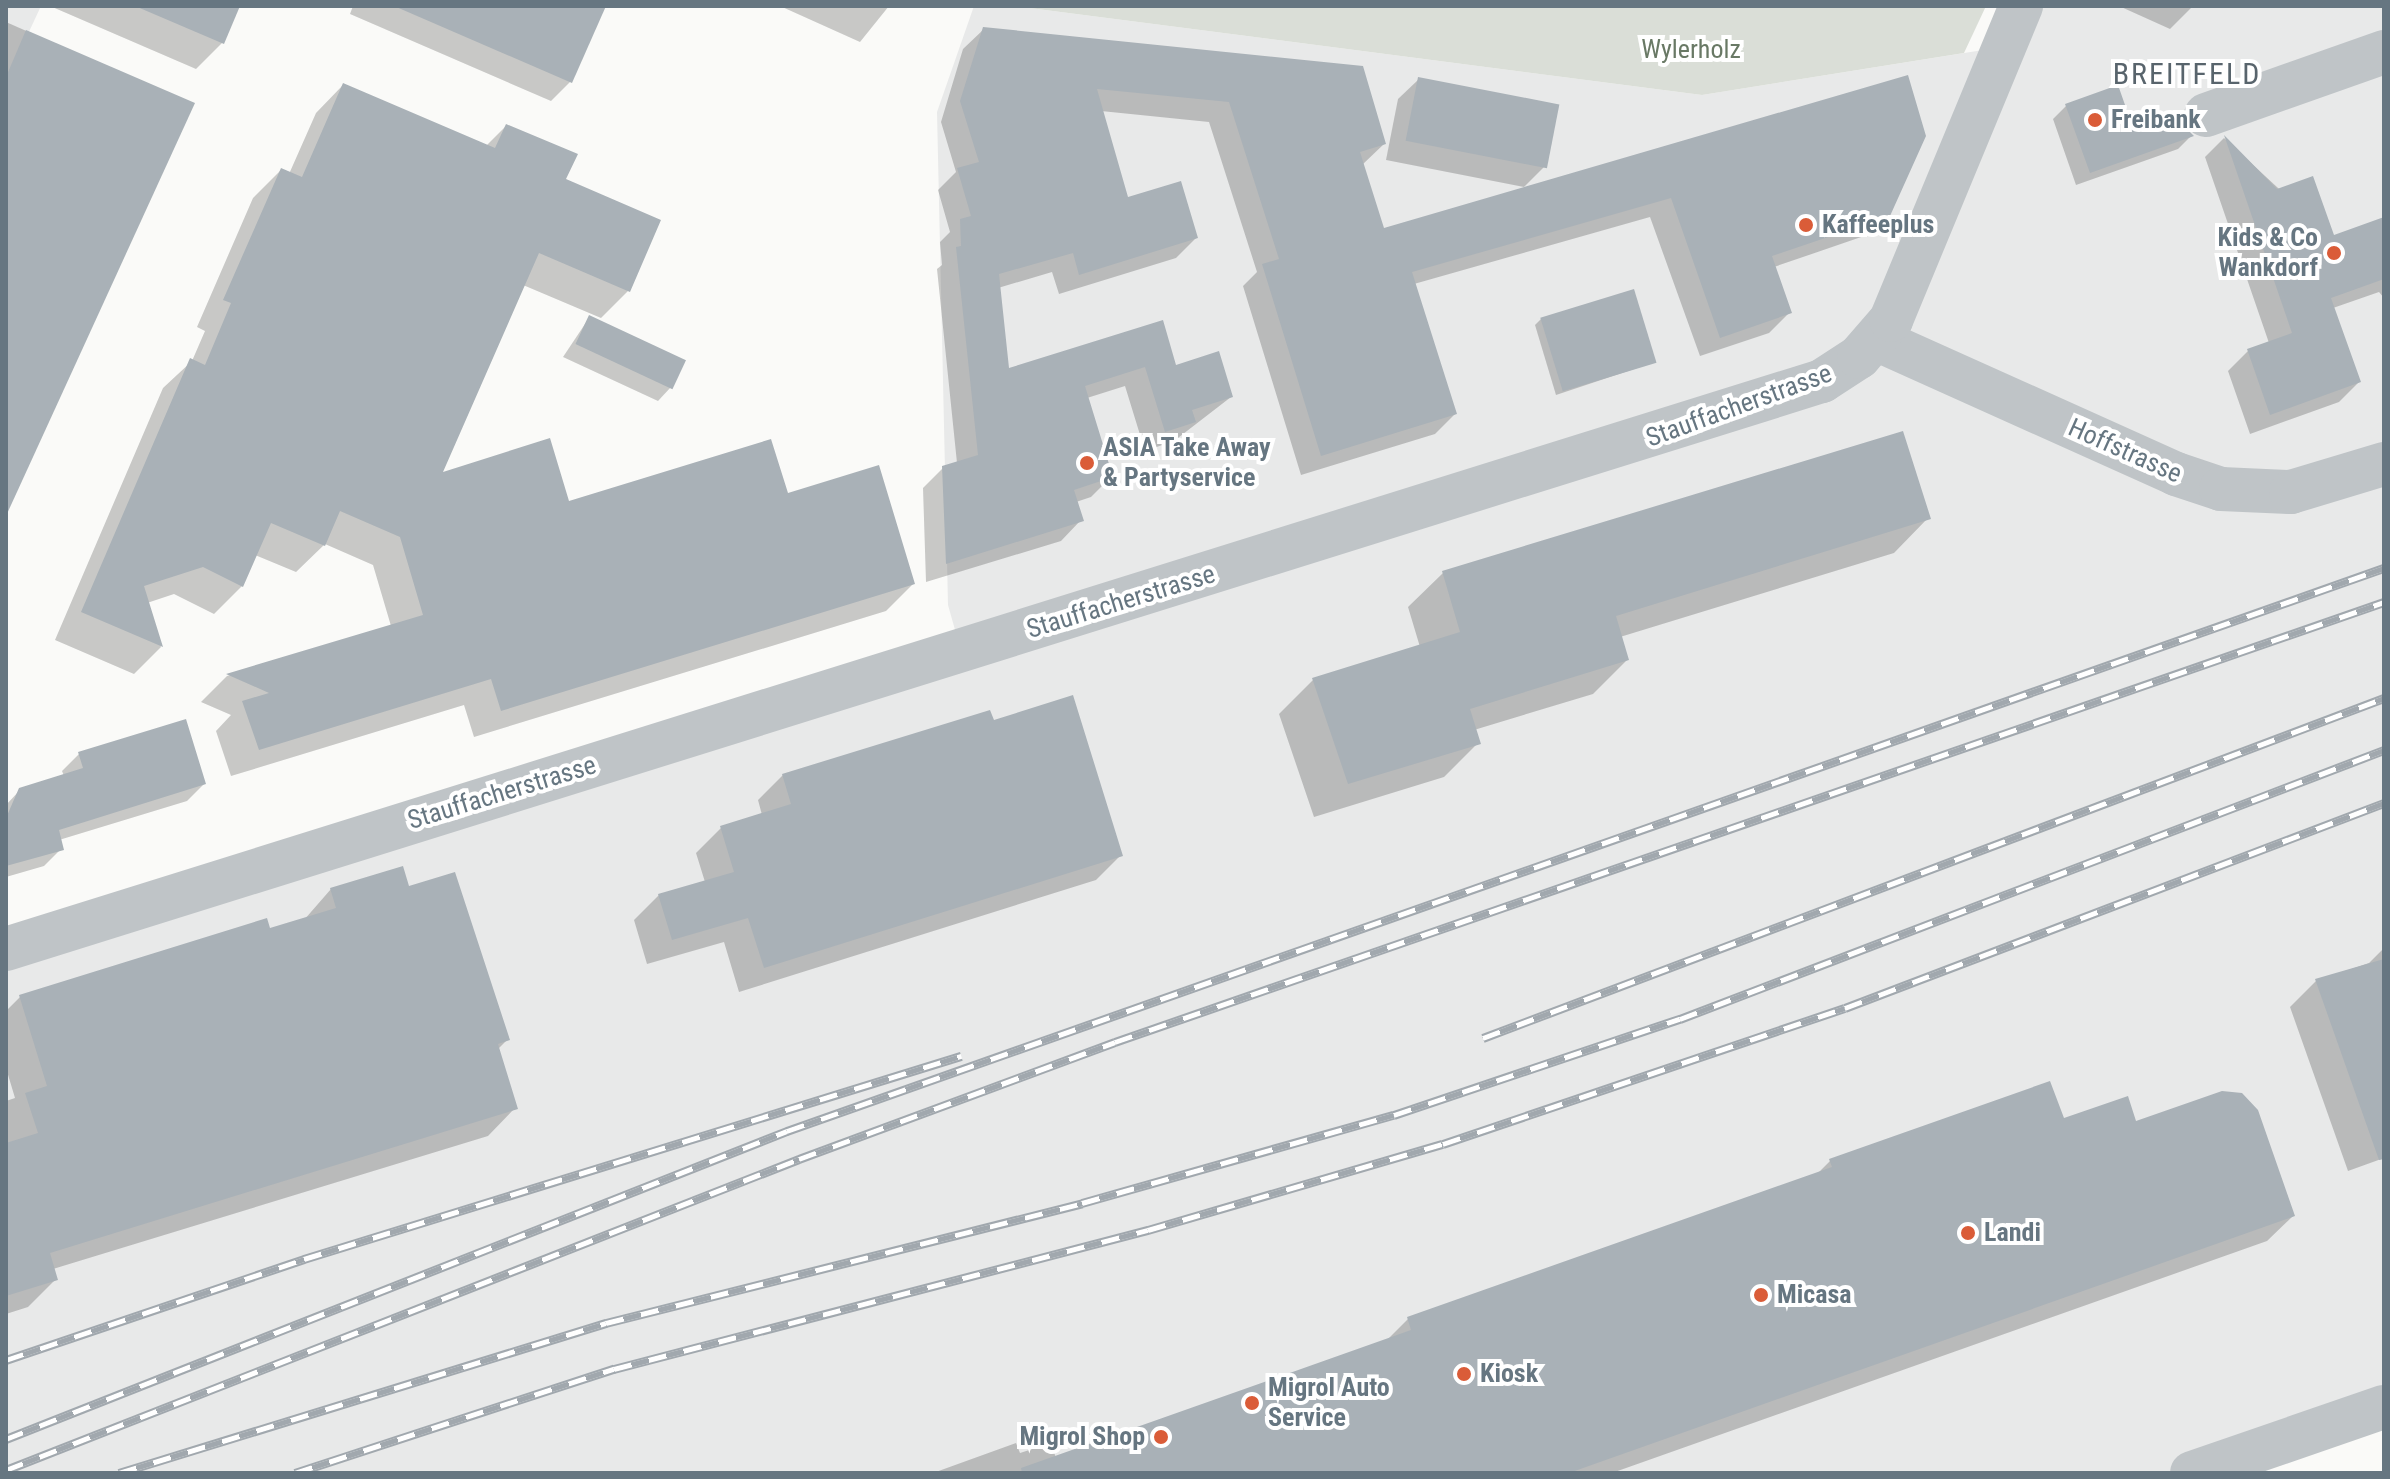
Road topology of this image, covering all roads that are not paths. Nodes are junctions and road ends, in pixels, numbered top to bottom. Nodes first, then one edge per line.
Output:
1 (2021, 6) edge
2 (2384, 52) edge
3 (2206, 115) dead end
4 (1878, 340) junction
5 (2384, 464) edge
6 (6, 949) edge
7 (2384, 1407) edge
8 (2192, 1473) edge

1 - 4 street, Stauffacherstrasse
2 - 3 street
4 - 5 street, Hoffstrasse
4 - 6 street, Stauffacherstrasse
7 - 8 street

